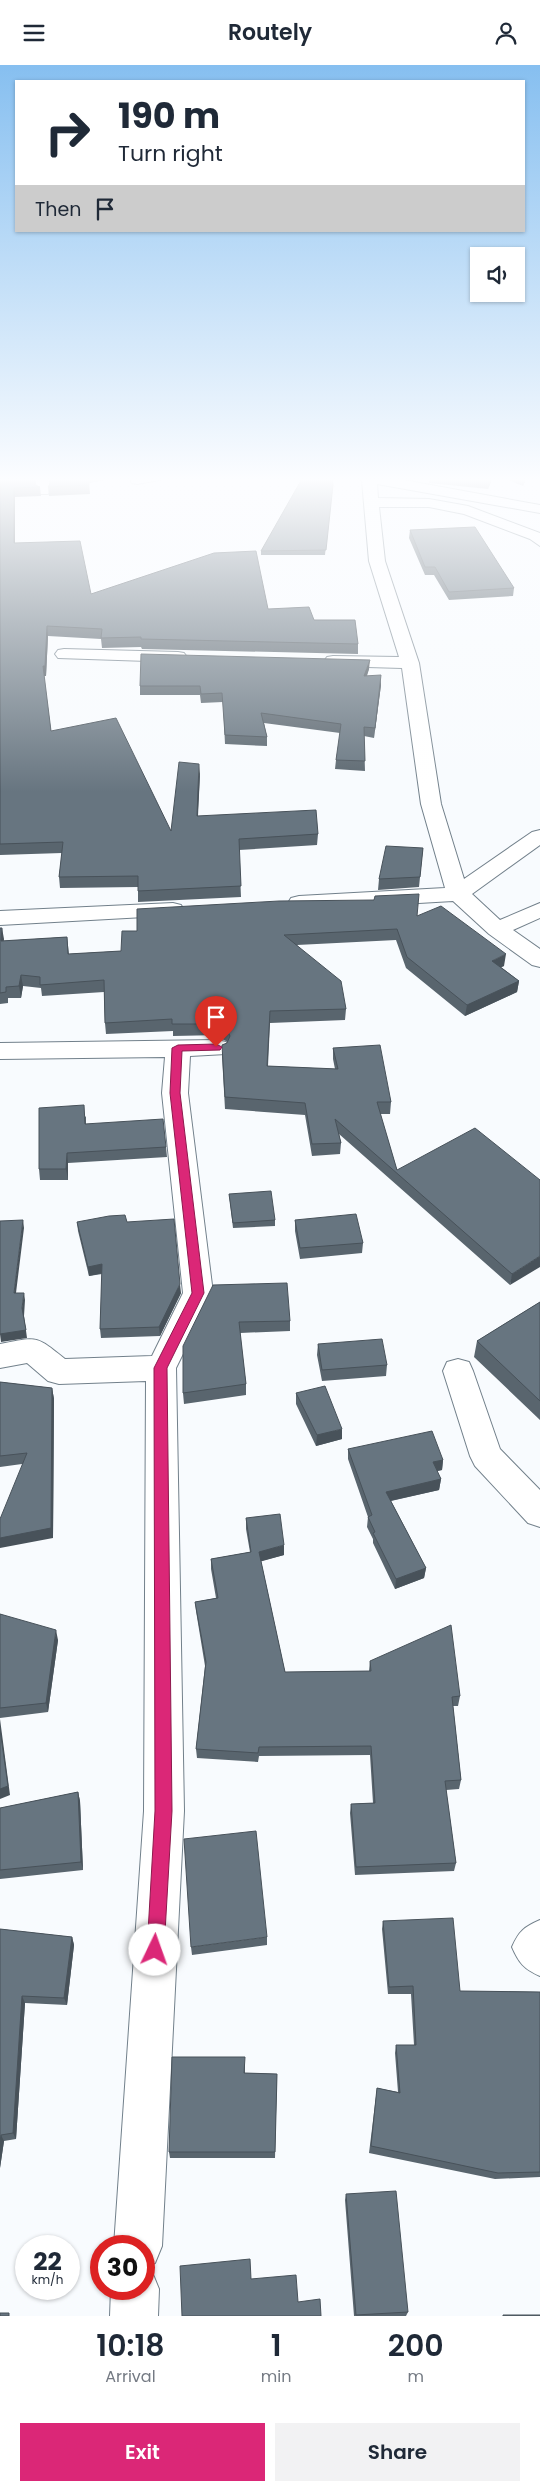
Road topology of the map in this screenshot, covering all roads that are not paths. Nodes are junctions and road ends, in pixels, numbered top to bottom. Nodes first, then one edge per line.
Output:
1 (384, 582) edge
2 (64, 654) dead end
3 (193, 657) edge
4 (312, 661) edge
5 (410, 663) junction
6 (539, 836) edge
7 (458, 894) junction
8 (279, 904) edge
9 (189, 909) edge
10 (540, 909) edge
11 (0, 918) edge
12 (496, 929) junction
13 (540, 961) edge
14 (216, 1047) dead end
15 (178, 1048) junction
16 (0, 1051) edge
17 (0, 1356) edge
18 (161, 1368) junction
19 (458, 1371) dead end
20 (540, 1513) edge
21 (540, 1941) edge
22 (540, 1955) edge
23 (139, 2235) edge
24 (135, 2300) edge
25 (134, 2316) edge

1 - 5 street
2 - 3 street
4 - 5 street
5 - 7 street
6 - 7 street
7 - 8 street
7 - 12 street
9 - 11 street
10 - 12 street
12 - 13 street
14 - 15 street
15 - 16 street
15 - 18 street
17 - 18 street
18 - 23 street
19 - 20 street
21 - 22 street
24 - 25 street

